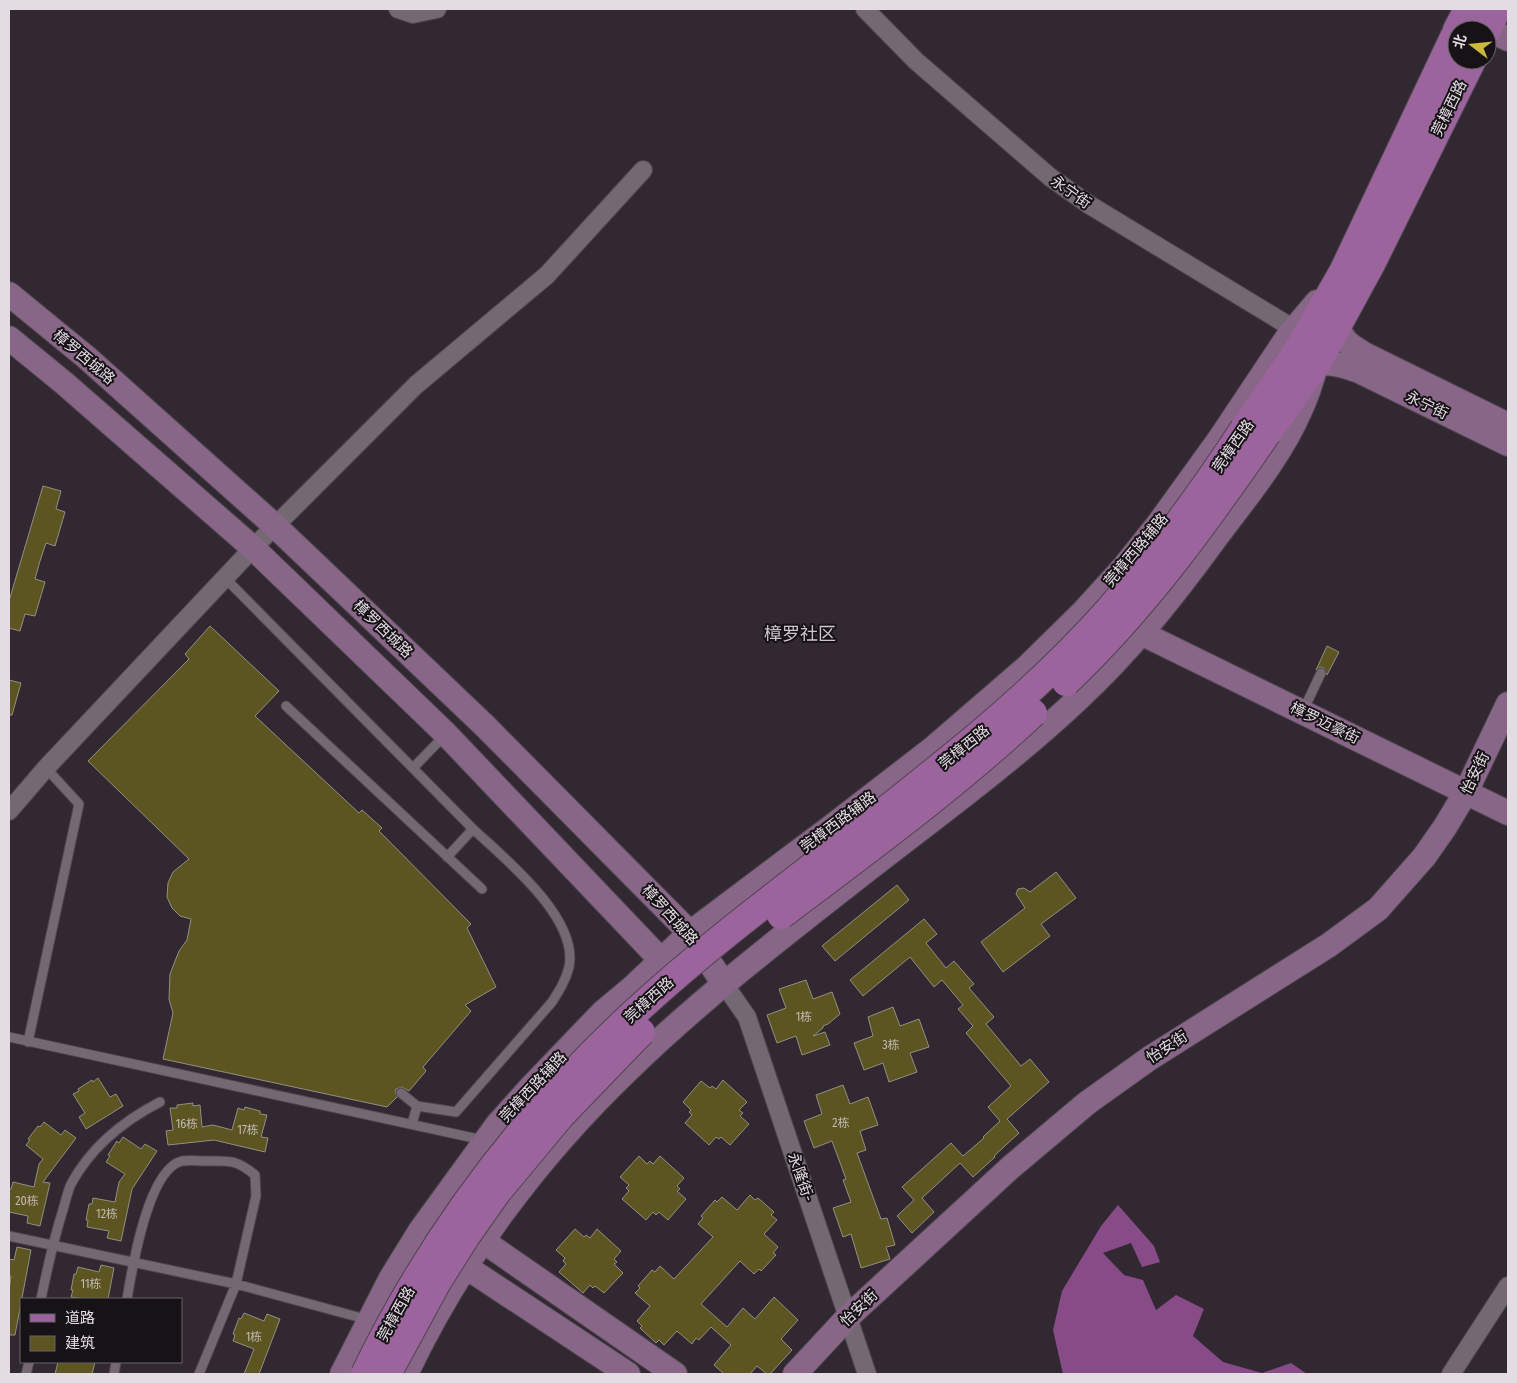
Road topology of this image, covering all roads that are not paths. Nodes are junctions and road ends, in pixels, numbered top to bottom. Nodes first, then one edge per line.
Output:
1 (398, 9) edge
2 (437, 9) edge
3 (865, 9) edge
4 (1447, 51) edge
5 (1467, 70) edge
6 (643, 170) dead end
7 (9, 294) edge
8 (1338, 326) junction
9 (1300, 333) junction
10 (9, 338) edge
11 (1316, 365) junction
12 (1508, 425) edge
13 (1255, 431) junction
14 (1508, 444) edge
15 (275, 526) junction
16 (253, 548) junction
17 (225, 578) junction
18 (1141, 633) junction
19 (1321, 673) dead end
20 (1508, 704) edge
21 (286, 706) dead end
22 (1303, 712) junction
23 (446, 734) junction
24 (46, 768) junction
25 (413, 768) junction
26 (1466, 792) junction
27 (9, 811) edge
28 (1508, 813) edge
29 (473, 829) junction
30 (798, 852) junction
31 (447, 857) junction
32 (482, 889) dead end
33 (833, 897) junction
34 (690, 933) junction
35 (661, 960) junction
36 (724, 984) junction
37 (9, 1038) edge
38 (28, 1042) junction
39 (401, 1093) dead end
40 (160, 1102) dead end
41 (417, 1106) junction
42 (412, 1124) junction
43 (486, 1140) junction
44 (9, 1236) edge
45 (483, 1241) junction
46 (52, 1245) junction
47 (133, 1262) junction
48 (466, 1267) junction
49 (236, 1284) junction
50 (1508, 1286) edge
51 (41, 1298) edge
52 (127, 1298) edge
53 (848, 1317) junction
54 (369, 1320) junction
55 (199, 1374) edge
56 (342, 1374) edge
57 (365, 1374) edge
58 (387, 1374) edge
59 (406, 1374) edge
60 (628, 1374) edge
61 (675, 1374) edge
62 (795, 1374) edge
63 (868, 1374) edge
64 (1451, 1374) edge

1 - 2 street
3 - 9 street, 永宁街
4 - 9 main road, 莞樟西路
5 - 8 main road, 莞樟西路
6 - 15 street
7 - 15 main road, 樟罗西城路
8 - 11 main road, 莞樟西路
8 - 12 main road, 永宁街
9 - 13 main road, 莞樟西路
9 - 30 main road, 莞樟西路辅路
10 - 16 main road, 樟罗西城路
11 - 13 main road, 莞樟西路
11 - 14 main road, 永宁街
11 - 18 main road
13 - 57 main road, 莞樟西路, bridge
13 - 58 main road, 莞樟西路, bridge
15 - 16 street
15 - 34 main road, 樟罗西城路
16 - 17 street
16 - 23 main road, 樟罗西城路
17 - 24 street
17 - 25 lane
18 - 22 main road, 樟罗迈豪街
18 - 33 main road
19 - 22 lane
20 - 26 main road, 怡安街
21 - 31 lane
22 - 26 main road, 樟罗迈豪街
23 - 25 lane
23 - 35 main road, 樟罗西城路
24 - 27 street
24 - 38 lane
25 - 29 lane
26 - 28 main road, 樟罗迈豪街
26 - 53 main road, 怡安街
29 - 31 lane
29 - 41 lane
30 - 33 main road
30 - 34 main road, 莞樟西路辅路
31 - 32 lane
33 - 36 main road
34 - 35 main road, 莞樟西路辅路
34 - 36 main road, 樟罗西城路
35 - 36 main road, 樟罗西城路
35 - 43 main road, 莞樟西路辅路
36 - 45 main road
36 - 53 street, 永隆街-
37 - 38 lane
38 - 42 lane
39 - 41 lane
40 - 46 lane
41 - 42 lane
42 - 43 lane
43 - 54 main road, 莞樟西路辅路
44 - 46 lane
45 - 48 main road
45 - 61 main road
46 - 47 lane
46 - 51 lane
47 - 49 lane
47 - 49 lane
47 - 52 lane
48 - 59 main road
48 - 60 main road
49 - 54 lane
49 - 55 lane
50 - 64 street
53 - 62 main road, 怡安街
53 - 63 street, 永隆街-
54 - 56 main road, 莞樟西路辅路

